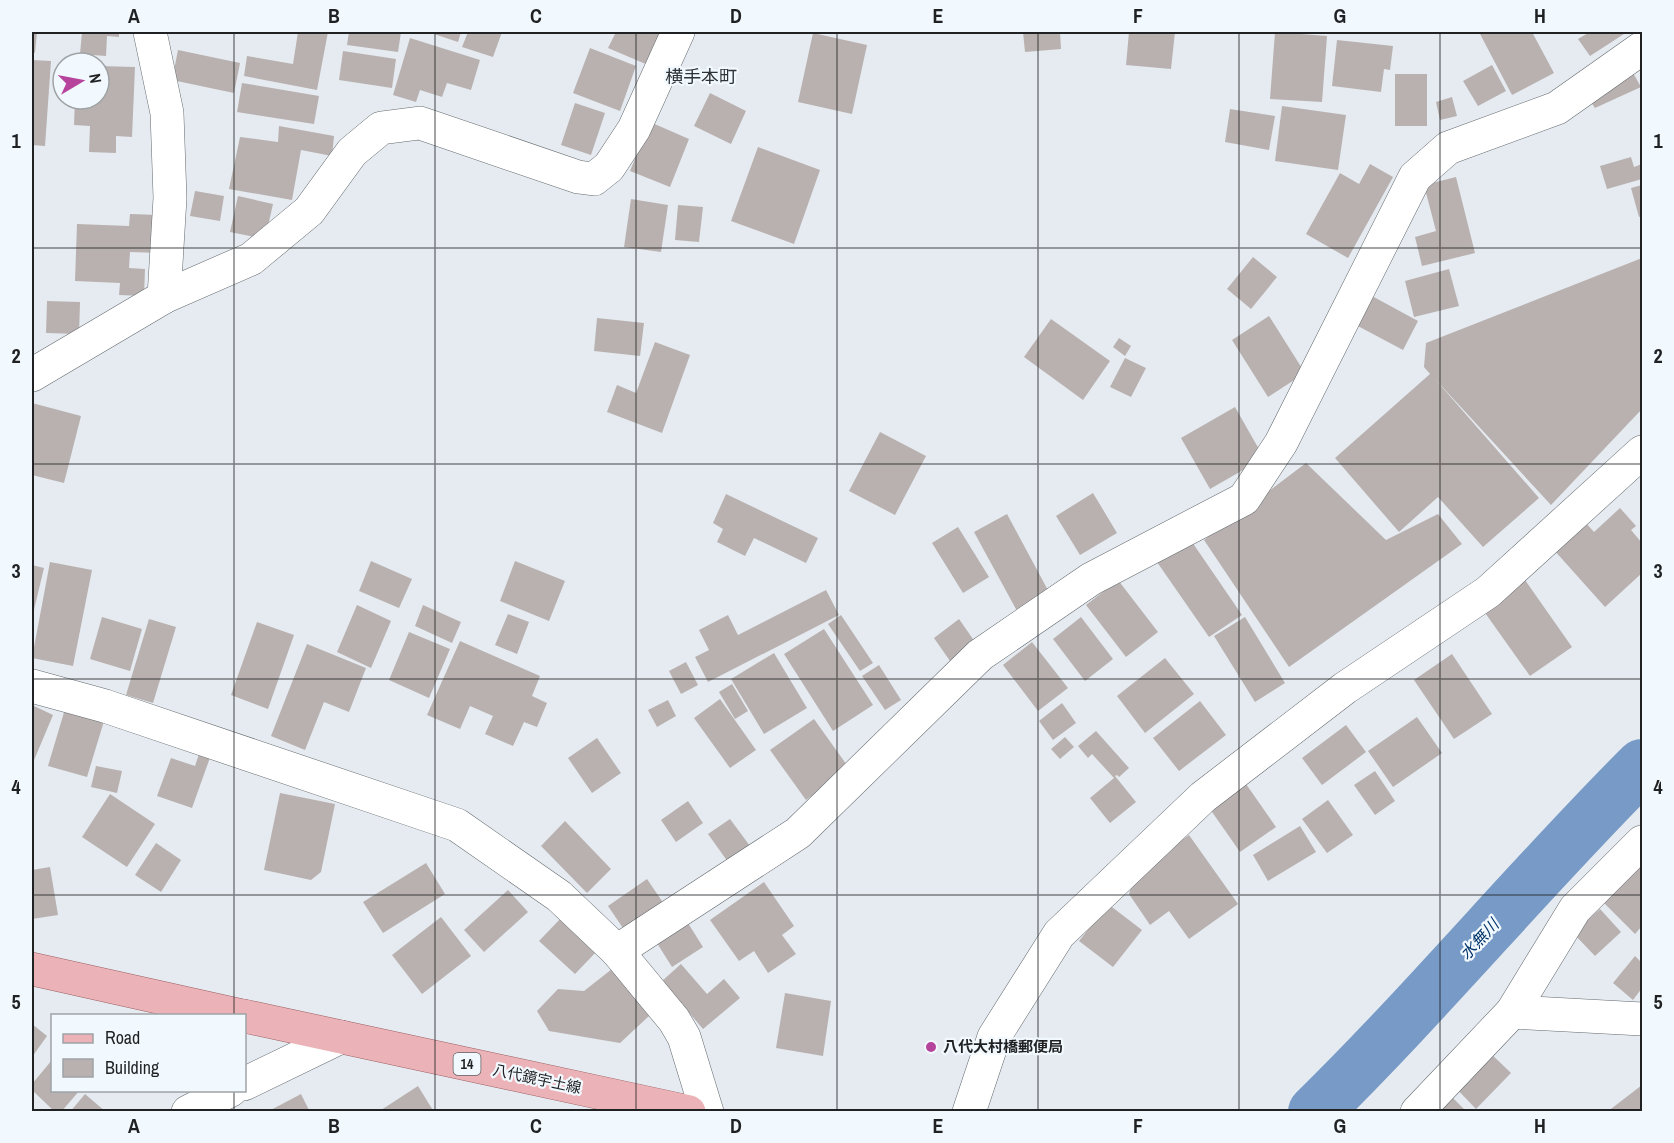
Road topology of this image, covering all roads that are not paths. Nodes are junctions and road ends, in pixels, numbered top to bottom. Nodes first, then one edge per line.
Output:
1 (150, 32) edge
2 (678, 32) edge
3 (1642, 48) edge
4 (164, 297) junction
5 (32, 375) edge
6 (1642, 452) edge
7 (32, 686) edge
8 (1642, 842) edge
9 (617, 951) junction
10 (32, 969) edge
11 (1512, 1012) junction
12 (235, 1014) edge
13 (246, 1016) edge
14 (1642, 1018) edge
15 (341, 1037) junction
16 (246, 1083) edge
17 (227, 1092) edge
18 (188, 1112) edge
19 (689, 1112) edge
20 (706, 1112) edge
21 (969, 1112) edge
22 (1417, 1112) edge

1 - 4 street
2 - 4 street
3 - 9 street
4 - 5 street
6 - 21 street
7 - 9 street
8 - 11 street
9 - 20 street
10 - 12 main road, 八代鏡宇土線 / 14
11 - 14 street
11 - 22 street
13 - 15 main road, 八代鏡宇土線 / 14
15 - 16 street
15 - 19 main road, 八代鏡宇土線 / 14
17 - 18 street

